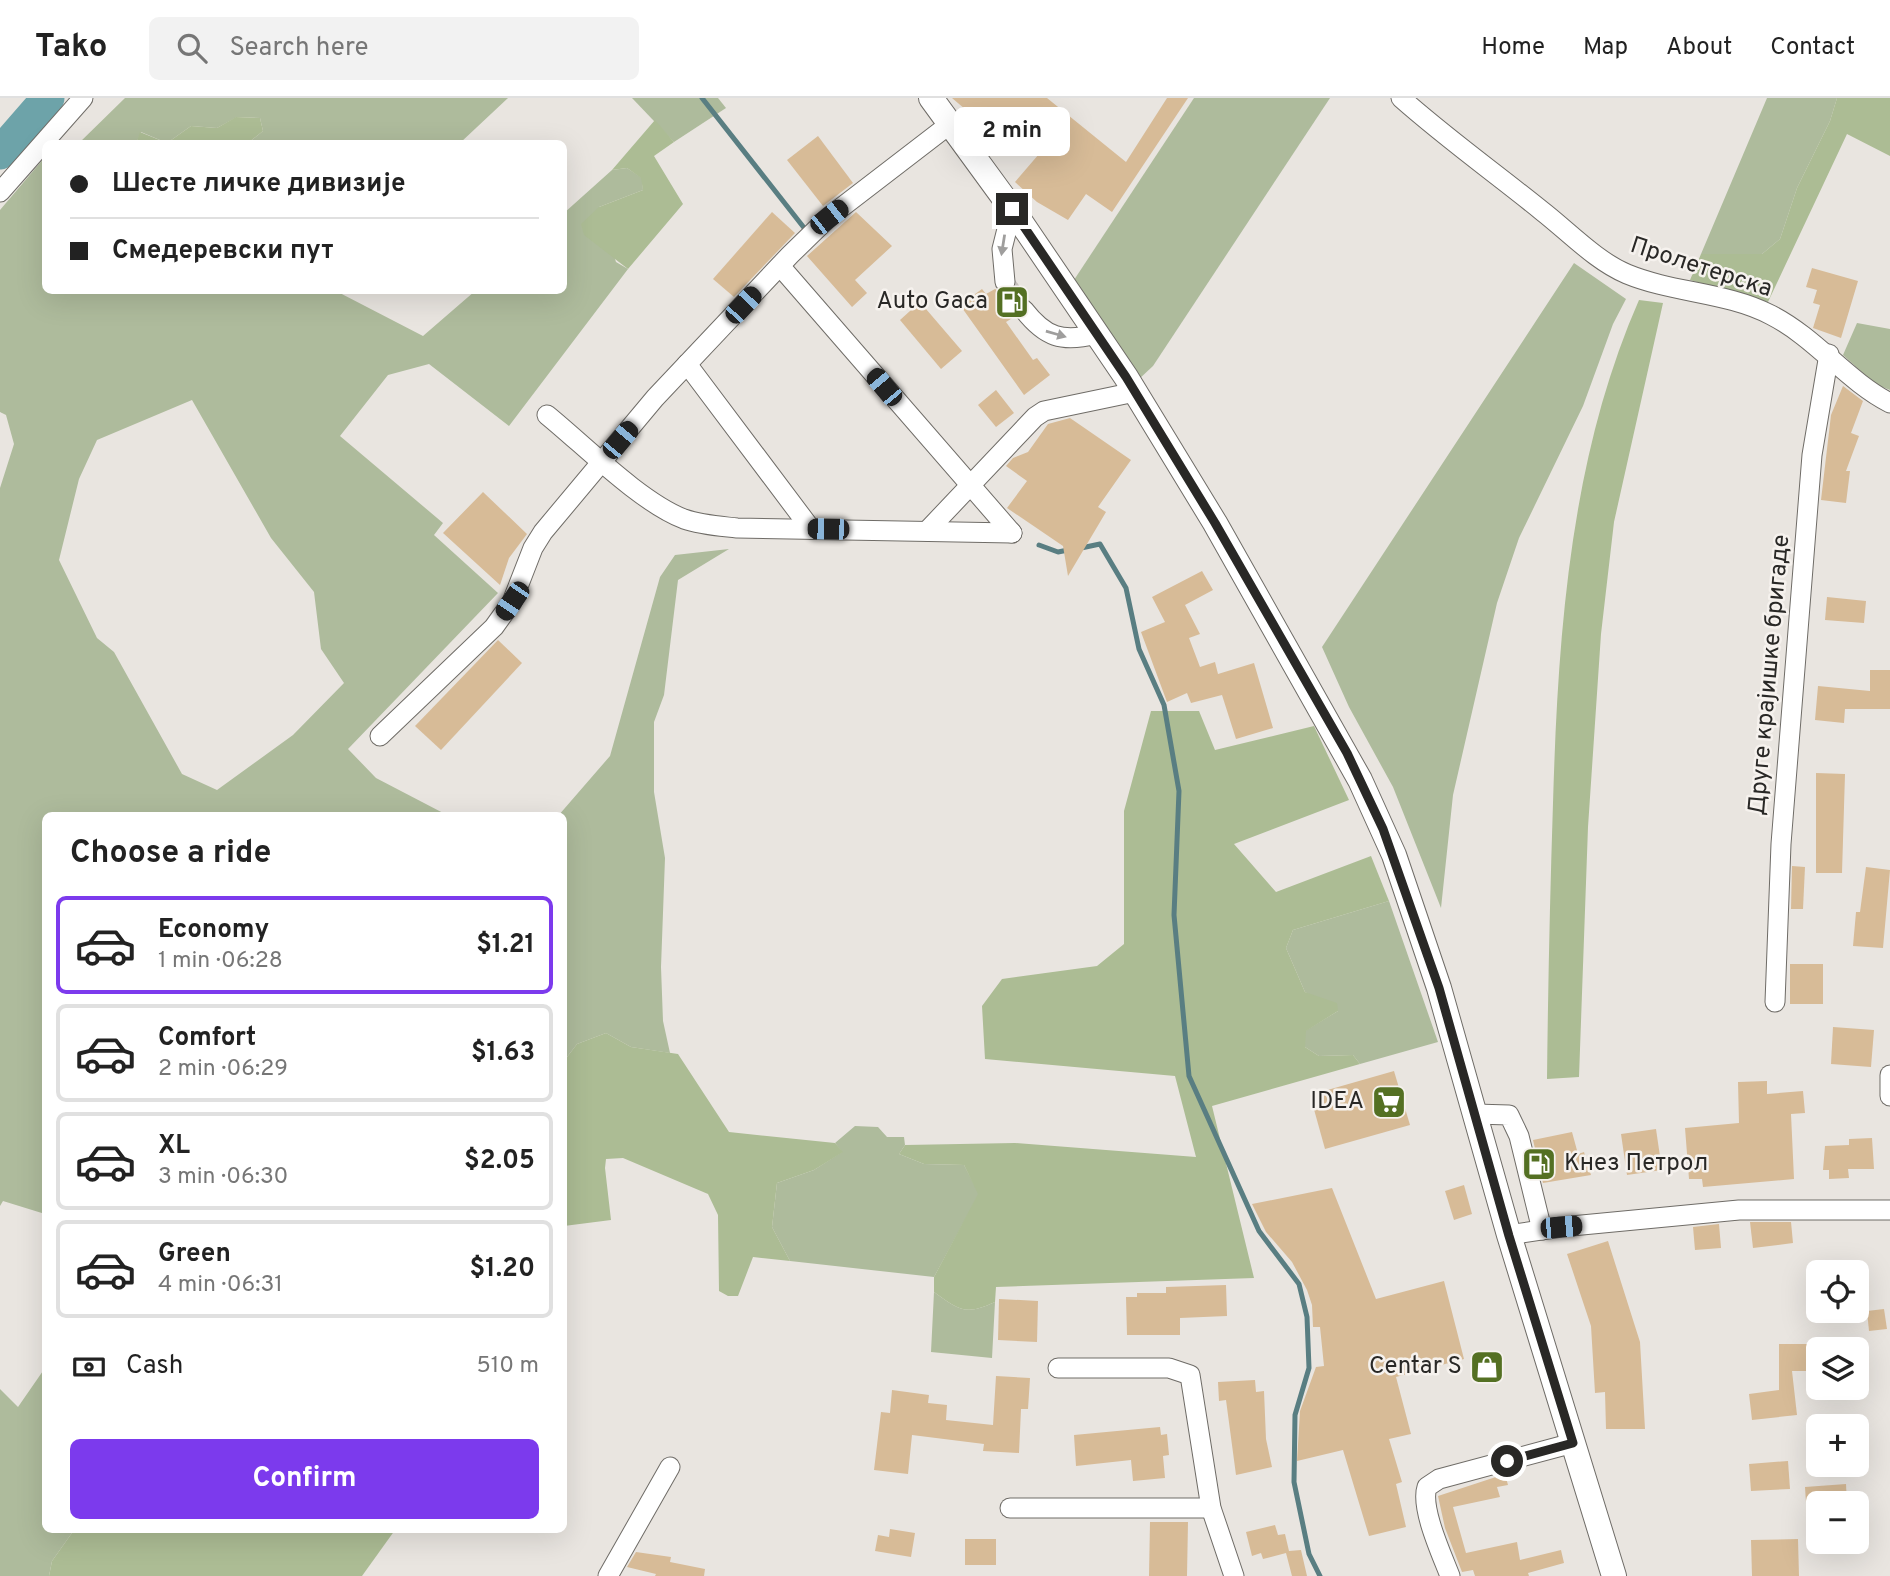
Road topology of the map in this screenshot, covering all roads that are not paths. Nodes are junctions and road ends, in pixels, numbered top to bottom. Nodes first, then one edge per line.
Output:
1 (83, 98) edge
2 (931, 98) edge
3 (1401, 98) edge
4 (950, 124) junction
5 (46, 140) edge
6 (42, 144) edge
7 (0, 192) edge
8 (1012, 209) junction
9 (780, 266) junction
10 (1005, 282) tunnel mouth
11 (1024, 310) tunnel mouth
12 (1096, 334) junction
13 (1829, 354) junction
14 (687, 364) junction
15 (1135, 392) junction
16 (1890, 403) edge
17 (547, 415) dead end
18 (603, 461) junction
19 (970, 488) junction
20 (811, 529) junction
21 (927, 531) junction
22 (380, 736) dead end
23 (1775, 1002) dead end
24 (1890, 1074) edge
25 (1890, 1096) edge
26 (1475, 1114) junction
27 (1890, 1210) edge
28 (1542, 1230) junction
29 (1509, 1236) junction
30 (1058, 1368) dead end
31 (1573, 1443) junction
32 (670, 1467) dead end
33 (1010, 1508) dead end
34 (1211, 1508) junction
35 (608, 1576) edge
36 (1234, 1576) edge
37 (1450, 1576) edge
38 (1614, 1576) edge

1 - 5 street
2 - 4 main road
3 - 13 street, Пролетерска
4 - 8 main road
4 - 9 street
6 - 7 street
8 -> 10 street
8 - 12 main road
9 - 14 street
9 - 19 street
11 -> 12 street
12 - 15 main road
13 - 16 street, Пролетерска
13 - 23 street, Друге крајишке бригаде
14 - 18 street
14 - 20 street
15 - 19 street
15 - 26 main road
17 - 18 street
18 - 20 street
18 - 22 street
19 - 21 street
19 - 21 street
20 - 21 street
24 - 25 street
26 - 28 street
26 - 29 main road
27 - 28 street
28 - 29 street
29 - 31 main road
30 - 34 street
31 - 37 street
31 - 38 main road
32 - 35 street
33 - 34 street
34 - 36 street

